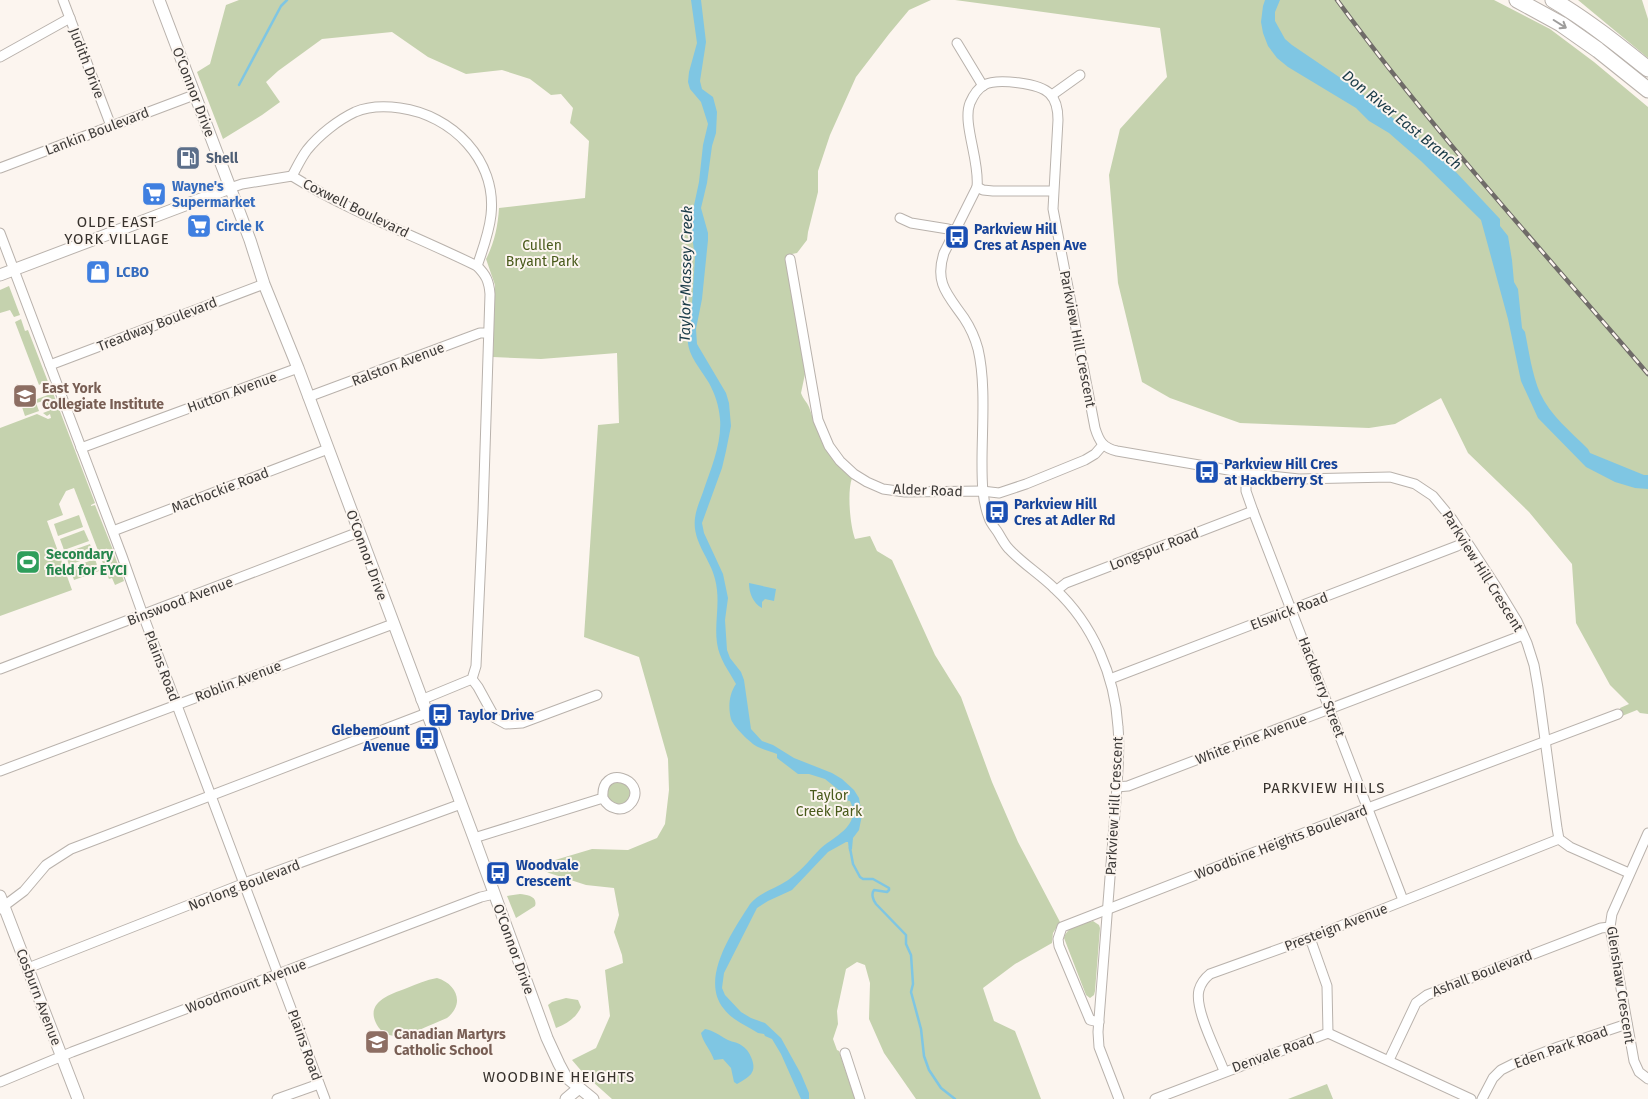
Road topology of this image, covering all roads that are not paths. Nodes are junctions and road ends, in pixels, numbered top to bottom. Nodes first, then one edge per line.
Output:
1 (63, 0) edge
2 (159, 0) edge
3 (1517, 0) edge
4 (1553, 0) edge
5 (70, 18) junction
6 (957, 43) dead end
7 (0, 57) edge
8 (1648, 69) edge
9 (1080, 75) dead end
10 (983, 86) junction
11 (1648, 90) edge
12 (194, 95) junction
13 (1052, 96) junction
14 (111, 126) junction
15 (0, 168) edge
16 (292, 176) junction
17 (976, 187) junction
18 (230, 188) junction
19 (1053, 191) junction
20 (900, 218) dead end
21 (954, 231) junction
22 (0, 233) edge
23 (790, 259) dead end
24 (477, 266) junction
25 (14, 269) junction
26 (0, 275) edge
27 (264, 284) junction
28 (488, 333) junction
29 (50, 365) junction
30 (298, 368) junction
31 (308, 397) junction
32 (1102, 446) junction
33 (81, 448) junction
34 (328, 449) junction
35 (1246, 473) junction
36 (982, 491) junction
37 (1253, 511) junction
38 (113, 531) junction
39 (359, 532) junction
40 (1466, 541) junction
41 (1056, 590) junction
42 (1291, 610) junction
43 (143, 616) junction
44 (393, 624) junction
45 (1523, 635) junction
46 (0, 669) edge
47 (1110, 679) junction
48 (472, 680) junction
49 (597, 695) dead end
50 (421, 700) junction
51 (177, 705) junction
52 (1330, 709) junction
53 (427, 713) junction
54 (1618, 714) dead end
55 (1545, 742) junction
56 (0, 771) edge
57 (1117, 787) junction
58 (211, 794) junction
59 (603, 798) dead end
60 (461, 804) junction
61 (1368, 808) junction
62 (1648, 833) edge
63 (474, 838) junction
64 (1560, 839) junction
65 (1629, 873) junction
66 (244, 884) junction
67 (494, 894) junction
68 (1404, 900) junction
69 (1, 904) edge
70 (1108, 909) junction
71 (1610, 927) junction
72 (1310, 938) junction
73 (28, 968) junction
74 (278, 973) junction
75 (1099, 1022) junction
76 (1627, 1024) junction
77 (1328, 1033) junction
78 (845, 1053) dead end
79 (62, 1056) junction
80 (1389, 1060) junction
81 (1224, 1071) junction
82 (1648, 1079) edge
83 (0, 1082) edge
84 (319, 1084) junction
85 (579, 1088) junction
86 (78, 1099) edge
87 (277, 1099) edge
88 (325, 1099) edge
89 (566, 1099) edge
90 (592, 1099) edge
91 (860, 1099) edge
92 (1119, 1099) edge
93 (1155, 1099) edge
94 (1471, 1099) edge
95 (1482, 1099) edge

1 - 5 street, Judith Drive
2 - 12 main road, O'Connor Drive
3 -> 11 highway
4 - 8 highway
5 - 7 street
5 - 14 street, Judith Drive
6 - 10 street
9 - 13 street
10 - 13 street
10 - 17 street, Parkview Hill Crescent
12 - 14 street, Lankin Boulevard
12 - 18 main road, O'Connor Drive
13 - 19 street, Parkview Hill Crescent
14 - 15 street, Lankin Boulevard
16 - 18 street, Coxwell Boulevard
16 - 24 street, Coxwell Boulevard
16 - 24 street
17 - 19 street
17 - 21 street, Parkview Hill Crescent
18 - 25 main road
18 - 27 main road, O'Connor Drive
19 - 32 street, Parkview Hill Crescent
20 - 21 street
21 - 36 street, Parkview Hill Crescent
22 - 25 street, Plains Road
23 - 36 street, Alder Road
24 - 28 street
25 - 26 main road
25 - 29 street, Plains Road
27 - 29 street, Treadway Boulevard
27 - 30 main road, O'Connor Drive
28 - 31 street, Ralston Avenue
28 - 48 street
29 - 33 street, Plains Road
30 - 31 main road, O'Connor Drive
30 - 33 street, Hutton Avenue
31 - 34 main road, O'Connor Drive
32 - 35 street, Parkview Hill Crescent
32 - 36 street, Alder Road
33 - 38 street, Plains Road
34 - 38 street, Machockie Road
34 - 39 main road, O'Connor Drive
35 - 37 street, Hackberry Street
35 - 40 street, Parkview Hill Crescent
36 - 41 street, Parkview Hill Crescent
37 - 41 street, Longspur Road
37 - 42 street, Hackberry Street
38 - 43 street, Plains Road
39 - 43 street, Binswood Avenue
39 - 44 main road, O'Connor Drive
40 - 42 street, Elswick Road
40 - 45 street, Parkview Hill Crescent
41 - 47 street, Parkview Hill Crescent
42 - 47 street, Elswick Road
42 - 52 street, Hackberry Street
43 - 46 street, Binswood Avenue
43 - 51 street, Plains Road
44 - 50 main road, O'Connor Drive
44 - 51 street, Roblin Avenue
45 - 52 street, White Pine Avenue
45 - 55 street, Parkview Hill Crescent
47 - 57 street, Parkview Hill Crescent
48 - 49 street
48 - 50 street
50 - 53 main road, O'Connor Drive
51 - 56 street, Roblin Avenue
51 - 58 street, Plains Road
52 - 57 street, White Pine Avenue
52 - 61 street, Hackberry Street
53 - 58 street
53 - 60 main road, O'Connor Drive
54 - 55 street, Woodbine Heights Boulevard
55 - 61 street, Woodbine Heights Boulevard
55 - 64 street, Parkview Hill Crescent
57 - 70 street, Parkview Hill Crescent
58 - 66 street, Plains Road
58 - 69 street
59 - 63 street
60 - 63 main road, O'Connor Drive
60 - 66 street, Norlong Boulevard
61 - 68 street, Hackberry Street
61 - 70 street, Woodbine Heights Boulevard
62 - 65 street, Glenshaw Crescent
63 - 67 main road, O'Connor Drive
64 - 65 street
64 - 68 street, Presteign Avenue
65 - 71 street, Glenshaw Crescent
66 - 73 street, Norlong Boulevard
66 - 74 street, Plains Road
67 - 74 street, Woodmount Avenue
67 - 85 main road, O'Connor Drive
68 - 72 street, Presteign Avenue
69 - 73 main road, Cosburn Avenue
70 - 75 street, Parkview Hill Crescent
70 - 75 street, Woodbine Heights Boulevard
71 - 76 street, Glenshaw Crescent
71 - 80 street, Ashall Boulevard
72 - 77 street
72 - 81 street, Presteign Avenue
73 - 79 main road, Cosburn Avenue
74 - 79 street, Woodmount Avenue
74 - 84 street, Plains Road
75 - 92 street, Parkview Hill Crescent
76 - 82 street, Glenshaw Crescent
76 - 95 street, Eden Park Road
77 - 80 street, Denvale Road
77 - 81 street, Denvale Road
78 - 91 street
79 - 83 street, Woodmount Avenue
79 - 86 main road, Cosburn Avenue
80 - 94 street, Denvale Road
81 - 93 street, Denvale Road
84 - 87 street
84 - 88 street, Plains Road
85 - 89 main road
85 - 90 main road, O'Connor Drive

